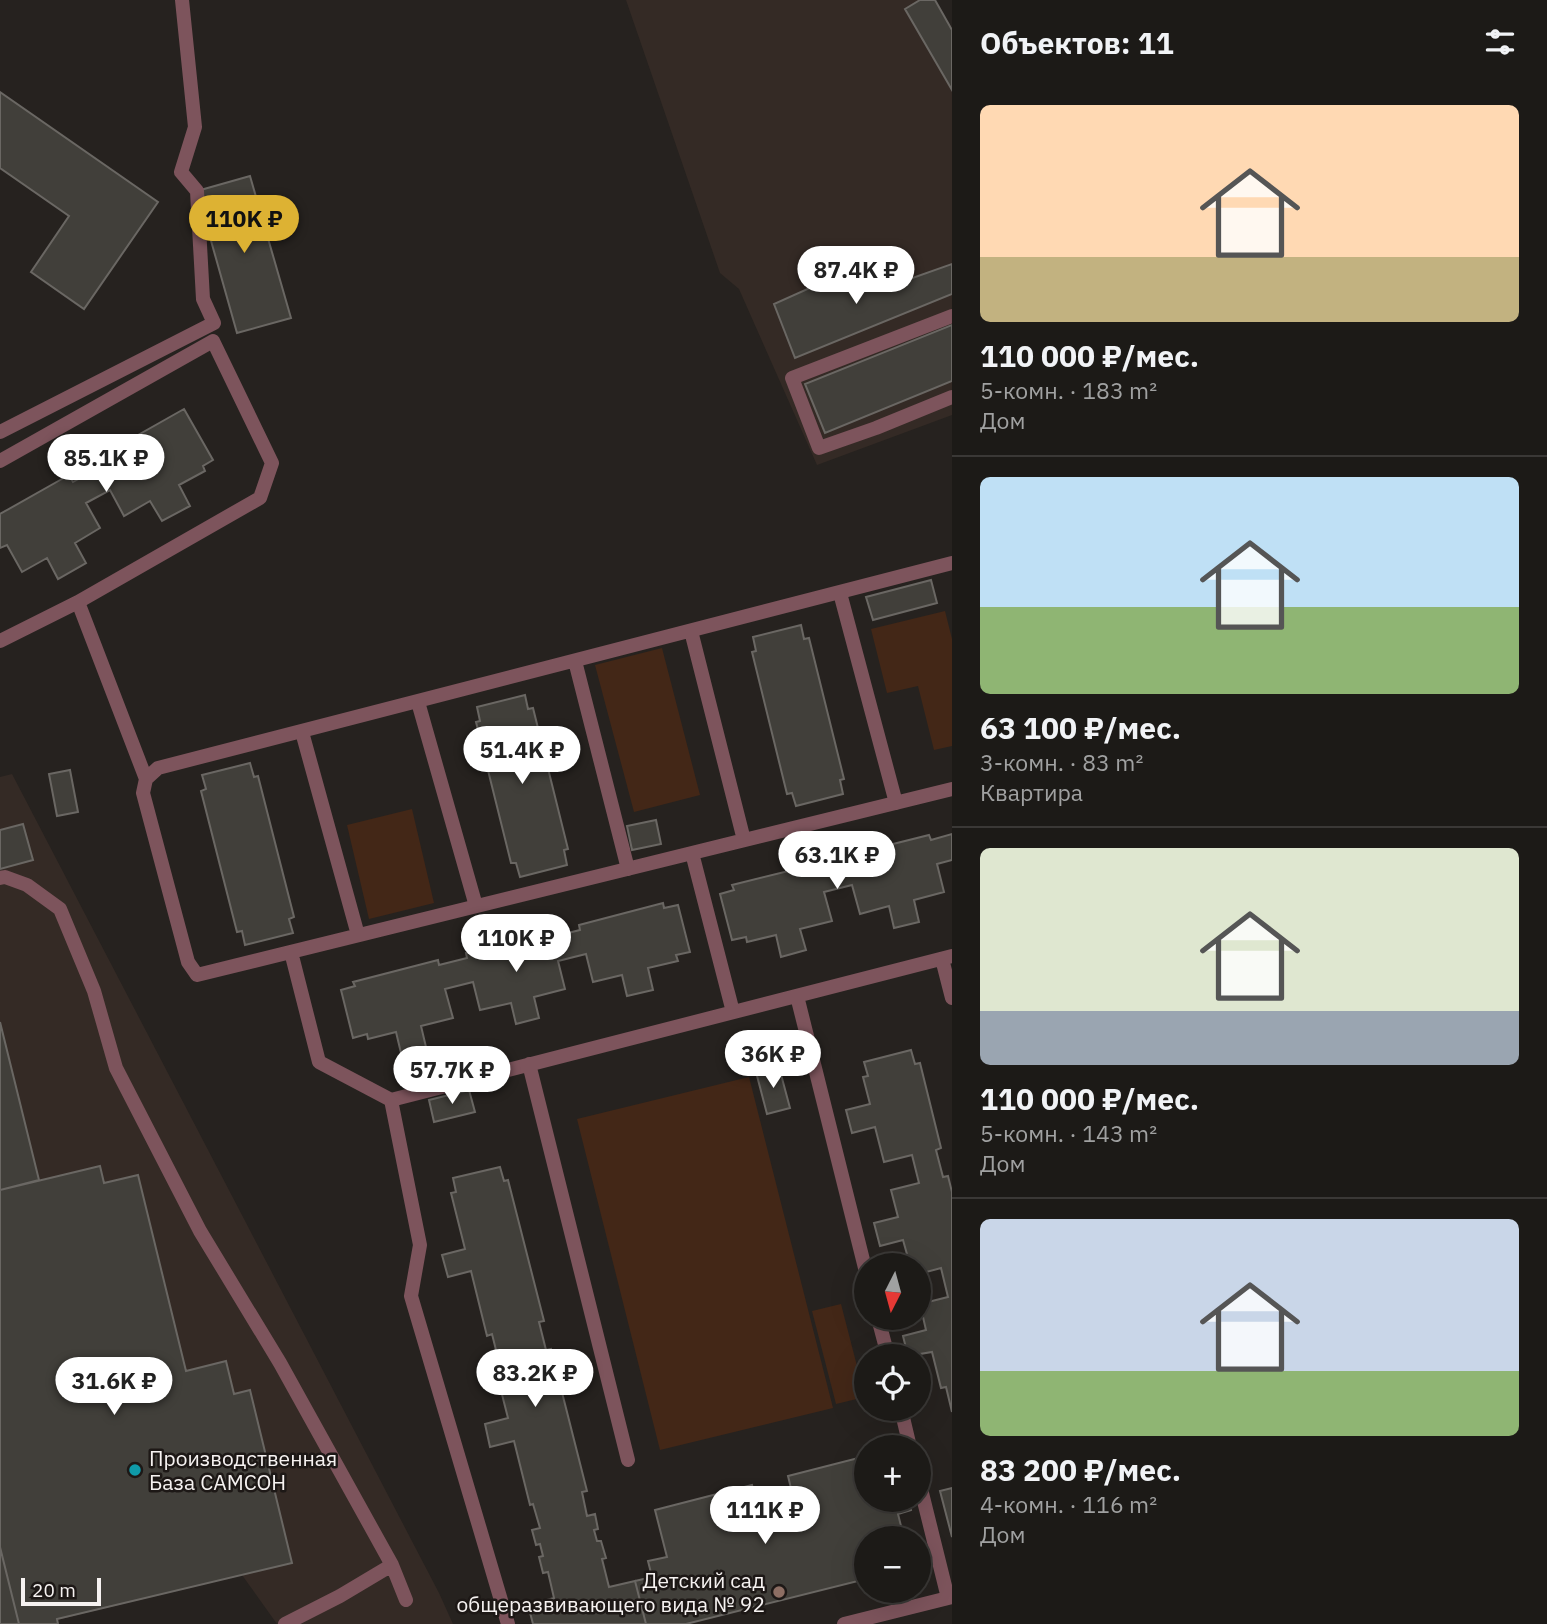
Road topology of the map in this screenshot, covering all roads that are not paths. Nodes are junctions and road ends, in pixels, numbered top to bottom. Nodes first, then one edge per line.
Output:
1 (182, 0) edge
2 (952, 316) edge
3 (952, 397) edge
4 (0, 432) edge
5 (0, 461) edge
6 (952, 564) edge
7 (841, 593) junction
8 (78, 602) junction
9 (691, 631) junction
10 (0, 641) edge
11 (575, 661) junction
12 (418, 702) junction
13 (302, 732) junction
14 (146, 779) junction
15 (952, 789) edge
16 (896, 803) junction
17 (744, 841) junction
18 (692, 853) junction
19 (628, 869) junction
20 (0, 878) edge
21 (476, 906) junction
22 (358, 935) junction
23 (291, 951) junction
24 (947, 958) edge
25 (797, 996) junction
26 (952, 998) edge
27 (733, 1012) junction
28 (529, 1064) junction
29 (391, 1100) junction
30 (861, 1253) edge
31 (628, 1460) dead end
32 (927, 1512) edge
33 (392, 1565) junction
34 (950, 1598) edge
35 (406, 1600) dead end
36 (285, 1624) edge
37 (508, 1624) edge
38 (844, 1624) edge

1 - 4 lane
2 - 3 lane
5 - 8 lane
6 - 7 lane
7 - 9 lane
7 - 16 lane
8 - 10 lane
8 - 14 lane
9 - 11 lane
9 - 17 lane
11 - 12 lane
11 - 19 lane
12 - 13 lane
12 - 21 lane
13 - 14 lane
13 - 22 lane
14 - 23 lane
15 - 16 lane
16 - 17 lane
17 - 18 lane
18 - 19 lane
18 - 27 lane
19 - 21 lane
20 - 33 lane
21 - 22 lane
22 - 23 lane
23 - 29 lane
24 - 25 lane
24 - 26 lane
25 - 27 lane
25 - 30 lane
27 - 28 lane
28 - 29 lane
28 - 31 lane
29 - 37 lane
32 - 34 lane
33 - 35 lane
33 - 36 lane
34 - 38 lane

